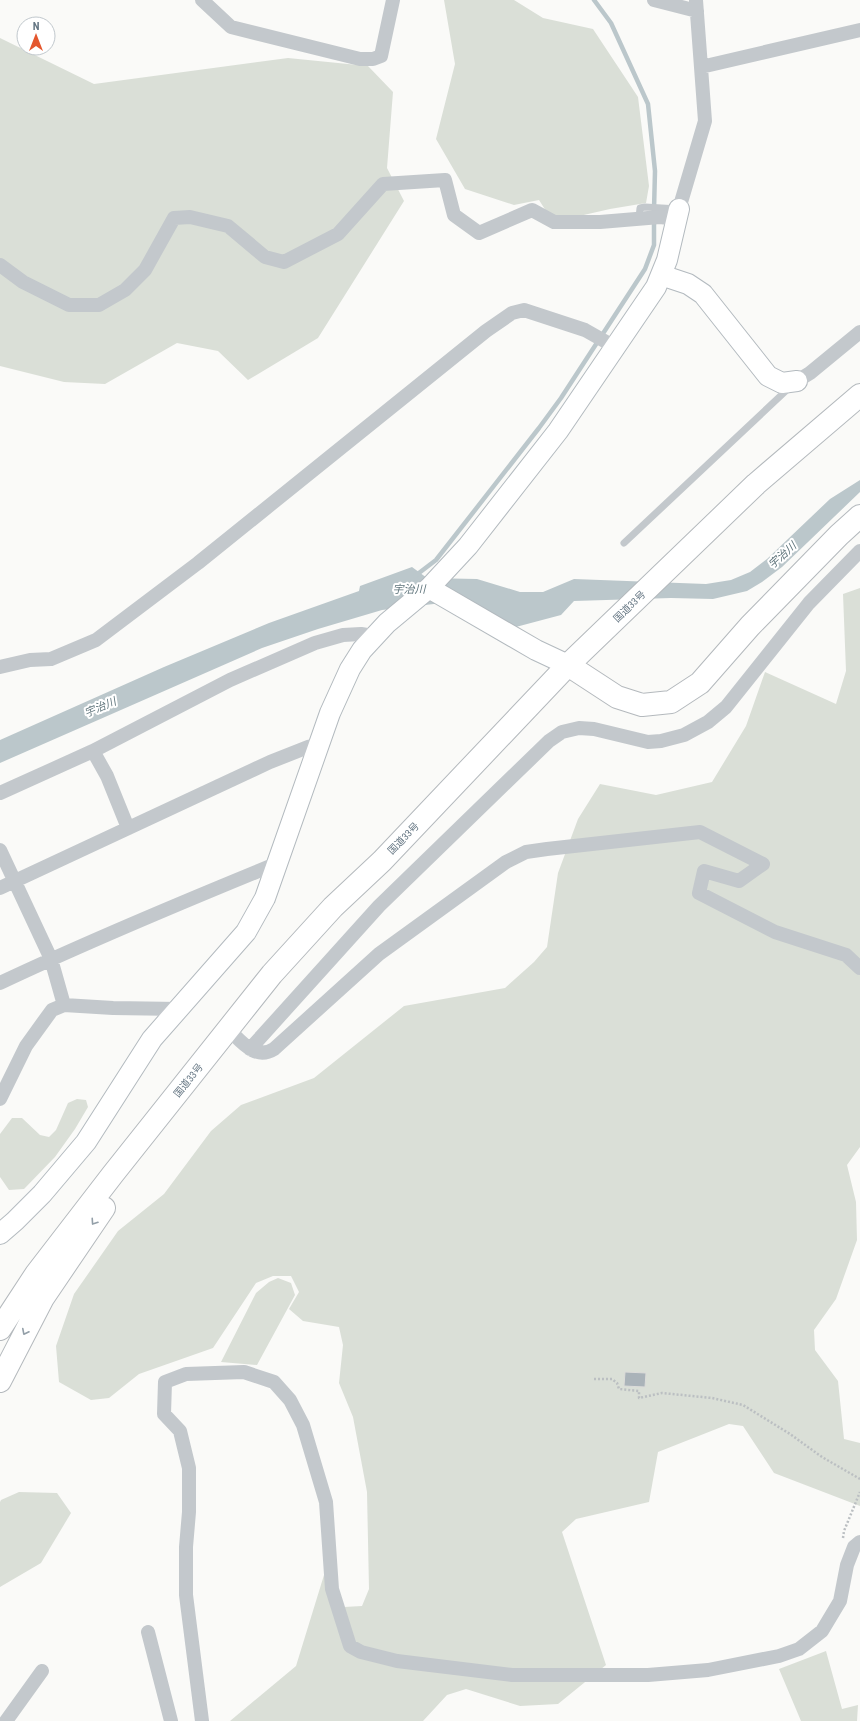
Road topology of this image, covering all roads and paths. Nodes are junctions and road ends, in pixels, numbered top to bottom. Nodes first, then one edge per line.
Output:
1 (202, 0) edge
2 (393, 0) edge
3 (654, 0) edge
4 (697, 6) edge
5 (860, 30) edge
6 (701, 67) junction
7 (669, 213) junction
8 (0, 265) edge
9 (661, 275) junction
10 (860, 332) edge
11 (608, 342) junction
12 (797, 381) junction
13 (860, 395) edge
14 (860, 516) edge
15 (624, 543) dead end
16 (860, 551) edge
17 (429, 588) junction
18 (373, 636) junction
19 (568, 665) junction
20 (0, 667) edge
21 (319, 746) junction
22 (93, 751) junction
23 (0, 793) edge
24 (128, 828) junction
25 (0, 850) edge
26 (278, 863) junction
27 (15, 881) junction
28 (0, 888) edge
29 (51, 959) junction
30 (860, 968) edge
31 (0, 983) edge
32 (64, 1006) junction
33 (179, 1009) junction
34 (228, 1029) junction
35 (250, 1049) junction
36 (0, 1099) edge
37 (0, 1234) edge
38 (36, 1274) junction
39 (0, 1316) edge
40 (0, 1329) edge
41 (594, 1379) dead end
42 (0, 1381) edge
43 (860, 1479) edge
44 (860, 1492) edge
45 (860, 1542) edge
46 (847, 1566) junction
47 (148, 1632) dead end
48 (42, 1672) dead end
49 (6, 1721) edge
50 (170, 1721) edge
51 (202, 1721) edge

1 - 2 street
3 - 4 street
4 - 6 street
5 - 6 street
6 - 7 street
7 - 8 street
7 - 9 street
9 - 11 street
9 - 12 street
10 - 12 street
11 - 17 street
11 - 20 street
12 - 15 lane
13 - 19 highway, 国道33号
14 - 19 highway
16 - 35 street
17 - 18 street
17 - 19 street
18 - 21 street
18 - 22 street
19 - 34 highway, 国道33号
21 - 24 street
21 - 26 street
22 - 23 street
22 - 24 street
24 - 27 street
25 - 27 street
26 - 29 street
26 - 33 street
27 - 28 street
27 - 29 street
29 - 31 street
29 - 32 street
30 - 35 street
32 - 33 street
32 - 36 street
33 - 37 street
34 - 35 street
34 - 38 highway, 国道33号
34 -> 42 highway
38 - 39 highway
38 - 40 highway, 国道33号
41 - 43 path
44 - 46 path
45 - 46 street
46 - 51 street
47 - 50 street
48 - 49 street

